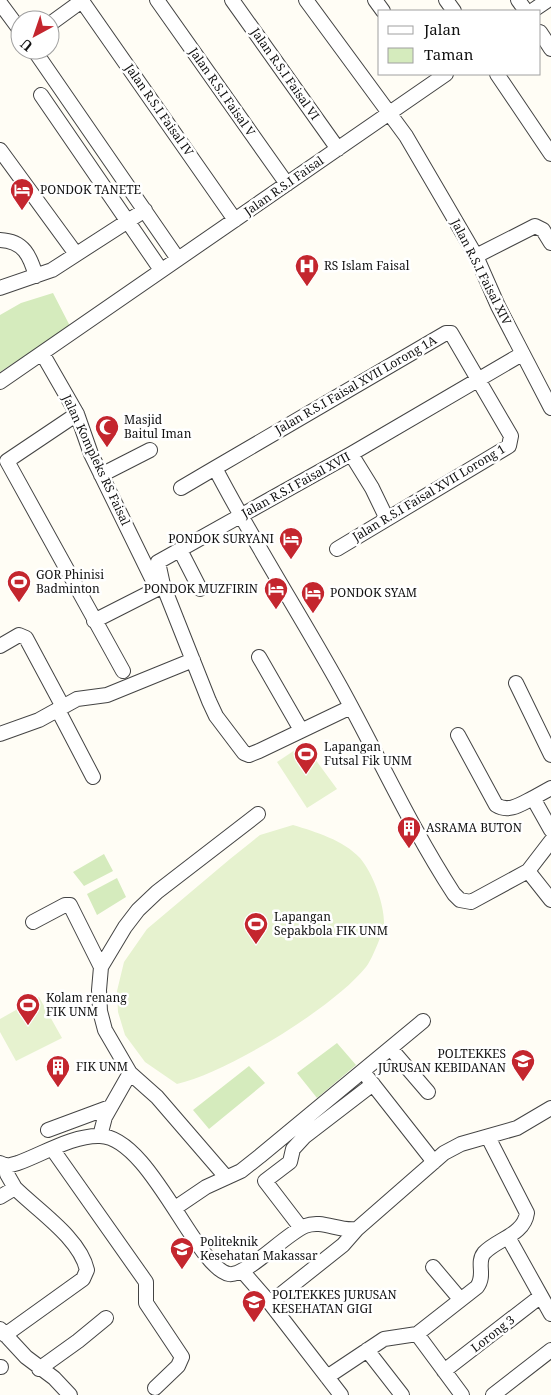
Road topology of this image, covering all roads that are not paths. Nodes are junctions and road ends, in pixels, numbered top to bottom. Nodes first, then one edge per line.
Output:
1 (82, 0) edge
2 (157, 0) edge
3 (232, 0) edge
4 (306, 0) edge
5 (548, 0) edge
6 (0, 3) edge
7 (533, 10) edge
8 (10, 16) edge
9 (60, 16) edge
10 (541, 34) edge
11 (551, 49) edge
12 (41, 60) edge
13 (498, 75) edge
14 (431, 78) edge
15 (41, 96) dead end
16 (390, 114) junction
17 (97, 140) junction
18 (338, 149) junction
19 (0, 150) edge
20 (80, 151) junction
21 (551, 154) edge
22 (287, 184) junction
23 (145, 210) junction
24 (235, 220) junction
25 (128, 221) junction
26 (0, 240) edge
27 (551, 243) edge
28 (76, 254) junction
29 (476, 256) junction
30 (178, 259) junction
31 (161, 270) junction
32 (36, 276) junction
33 (0, 288) edge
34 (42, 353) junction
35 (522, 354) junction
36 (479, 379) junction
37 (0, 382) edge
38 (551, 408) edge
39 (77, 414) junction
40 (150, 450) dead end
41 (351, 454) junction
42 (215, 468) junction
43 (101, 475) junction
44 (182, 488) dead end
45 (241, 516) junction
46 (386, 519) junction
47 (337, 549) dead end
48 (180, 550) junction
49 (157, 589) junction
50 (200, 589) dead end
51 (94, 621) junction
52 (0, 646) edge
53 (188, 655) junction
54 (259, 657) dead end
55 (123, 671) dead end
56 (516, 683) dead end
57 (351, 707) junction
58 (60, 708) junction
59 (301, 730) junction
60 (0, 734) edge
61 (458, 735) dead end
62 (551, 755) edge
63 (93, 778) dead end
64 (551, 788) edge
65 (533, 798) junction
66 (258, 814) dead end
67 (551, 830) edge
68 (551, 841) edge
69 (528, 871) junction
70 (551, 900) edge
71 (34, 922) dead end
72 (102, 967) junction
73 (424, 1021) dead end
74 (391, 1049) junction
75 (363, 1071) junction
76 (130, 1073) junction
77 (373, 1084) junction
78 (428, 1092) dead end
79 (110, 1107) junction
80 (551, 1108) edge
81 (48, 1130) dead end
82 (100, 1136) junction
83 (488, 1137) junction
84 (53, 1150) junction
85 (434, 1162) junction
86 (4, 1164) edge
87 (226, 1177) junction
88 (14, 1188) junction
89 (0, 1197) edge
90 (175, 1208) junction
91 (301, 1228) junction
92 (357, 1230) junction
93 (508, 1238) junction
94 (434, 1268) dead end
95 (243, 1272) junction
96 (541, 1296) junction
97 (460, 1299) junction
98 (270, 1303) junction
99 (551, 1314) edge
100 (106, 1318) dead end
101 (3, 1331) edge
102 (416, 1334) junction
103 (366, 1350) junction
104 (551, 1350) edge
105 (39, 1369) junction
106 (444, 1371) junction
107 (327, 1376) junction
108 (153, 1393) edge
109 (70, 1395) edge
110 (341, 1395) edge
111 (402, 1395) edge
112 (462, 1395) edge
113 (493, 1395) edge

1 - 9 street
1 - 24 street, Jalan R.S.I Faisal IV
2 - 22 street, Jalan R.S.I Faisal V
3 - 18 street, Jalan R.S.I Faisal VI
4 - 16 street, Jalan R.S.I Faisal XIV
5 - 7 street
6 - 8 street
10 - 11 street
12 - 17 street
13 - 21 street
14 - 16 street, Jalan R.S.I Faisal
15 - 20 street
16 - 18 street, Jalan R.S.I Faisal
16 - 29 street, Jalan R.S.I Faisal XIV
17 - 20 street
17 - 23 street
18 - 22 street, Jalan R.S.I Faisal
19 - 28 street
20 - 25 street
22 - 24 street, Jalan R.S.I Faisal
23 - 25 street
23 - 30 street
24 - 30 street, Jalan R.S.I Faisal
25 - 28 street
25 - 31 street
26 - 32 street
27 - 29 street
28 - 32 street
29 - 35 street, Jalan R.S.I Faisal XIV
30 - 31 street, Jalan R.S.I Faisal
31 - 34 street, Jalan R.S.I Faisal
32 - 33 street
34 - 37 street, Jalan R.S.I Faisal
34 - 39 street, Jalan Kompleks RS Faisal
35 - 36 street, Jalan R.S.I Faisal XVII
35 - 38 street, Jalan R.S.I Faisal XIV
36 - 41 street, Jalan R.S.I Faisal XVII
36 - 42 street, Jalan R.S.I Faisal XVII Lorong 1A
36 - 46 street, Jalan R.S.I Faisal XVII Lorong 1
39 - 43 street, Jalan Kompleks RS Faisal
39 - 51 street
40 - 43 street
41 - 45 street, Jalan R.S.I Faisal XVII
41 - 46 street
42 - 44 street, Jalan R.S.I Faisal XVII Lorong 1A
42 - 45 street
43 - 49 street, Jalan Kompleks RS Faisal
45 - 48 street, Jalan R.S.I Faisal XVII
45 - 57 street
46 - 47 street, Jalan R.S.I Faisal XVII Lorong 1
48 - 50 street
48 - 53 street, Jalan R.S.I Faisal XVII
49 - 51 street
49 - 53 street, Jalan Kompleks RS Faisal
51 - 55 street
52 - 58 street
53 - 58 street
53 - 59 street
54 - 59 street
56 - 62 street
57 - 59 street
57 - 69 street
58 - 60 street
58 - 63 street
61 - 65 street
64 - 65 street
65 - 67 street
66 - 72 street
68 - 69 street
69 - 70 street
71 - 72 street
72 - 76 street
73 - 74 street
74 - 75 street
74 - 78 street
75 - 77 street
75 - 87 street
76 - 79 street
76 - 87 street
77 - 85 street
77 - 91 street
79 - 81 street
79 - 82 street
80 - 83 street
82 - 84 street
82 - 90 street
83 - 85 street
83 - 93 street
84 - 86 street
84 - 108 street
85 - 92 street
86 - 88 street
87 - 90 street
88 - 89 street
88 - 101 street
90 - 95 street
91 - 92 street
91 - 95 street
92 - 98 street
93 - 96 street
93 - 97 street
94 - 97 street
95 - 98 street
96 - 99 street
96 - 106 street, Lorong 3
97 - 102 street
98 - 107 street
100 - 105 street
101 - 105 street
102 - 103 street
102 - 106 street
103 - 107 street
103 - 111 street
104 - 113 street
105 - 109 street
106 - 112 street
107 - 110 street

